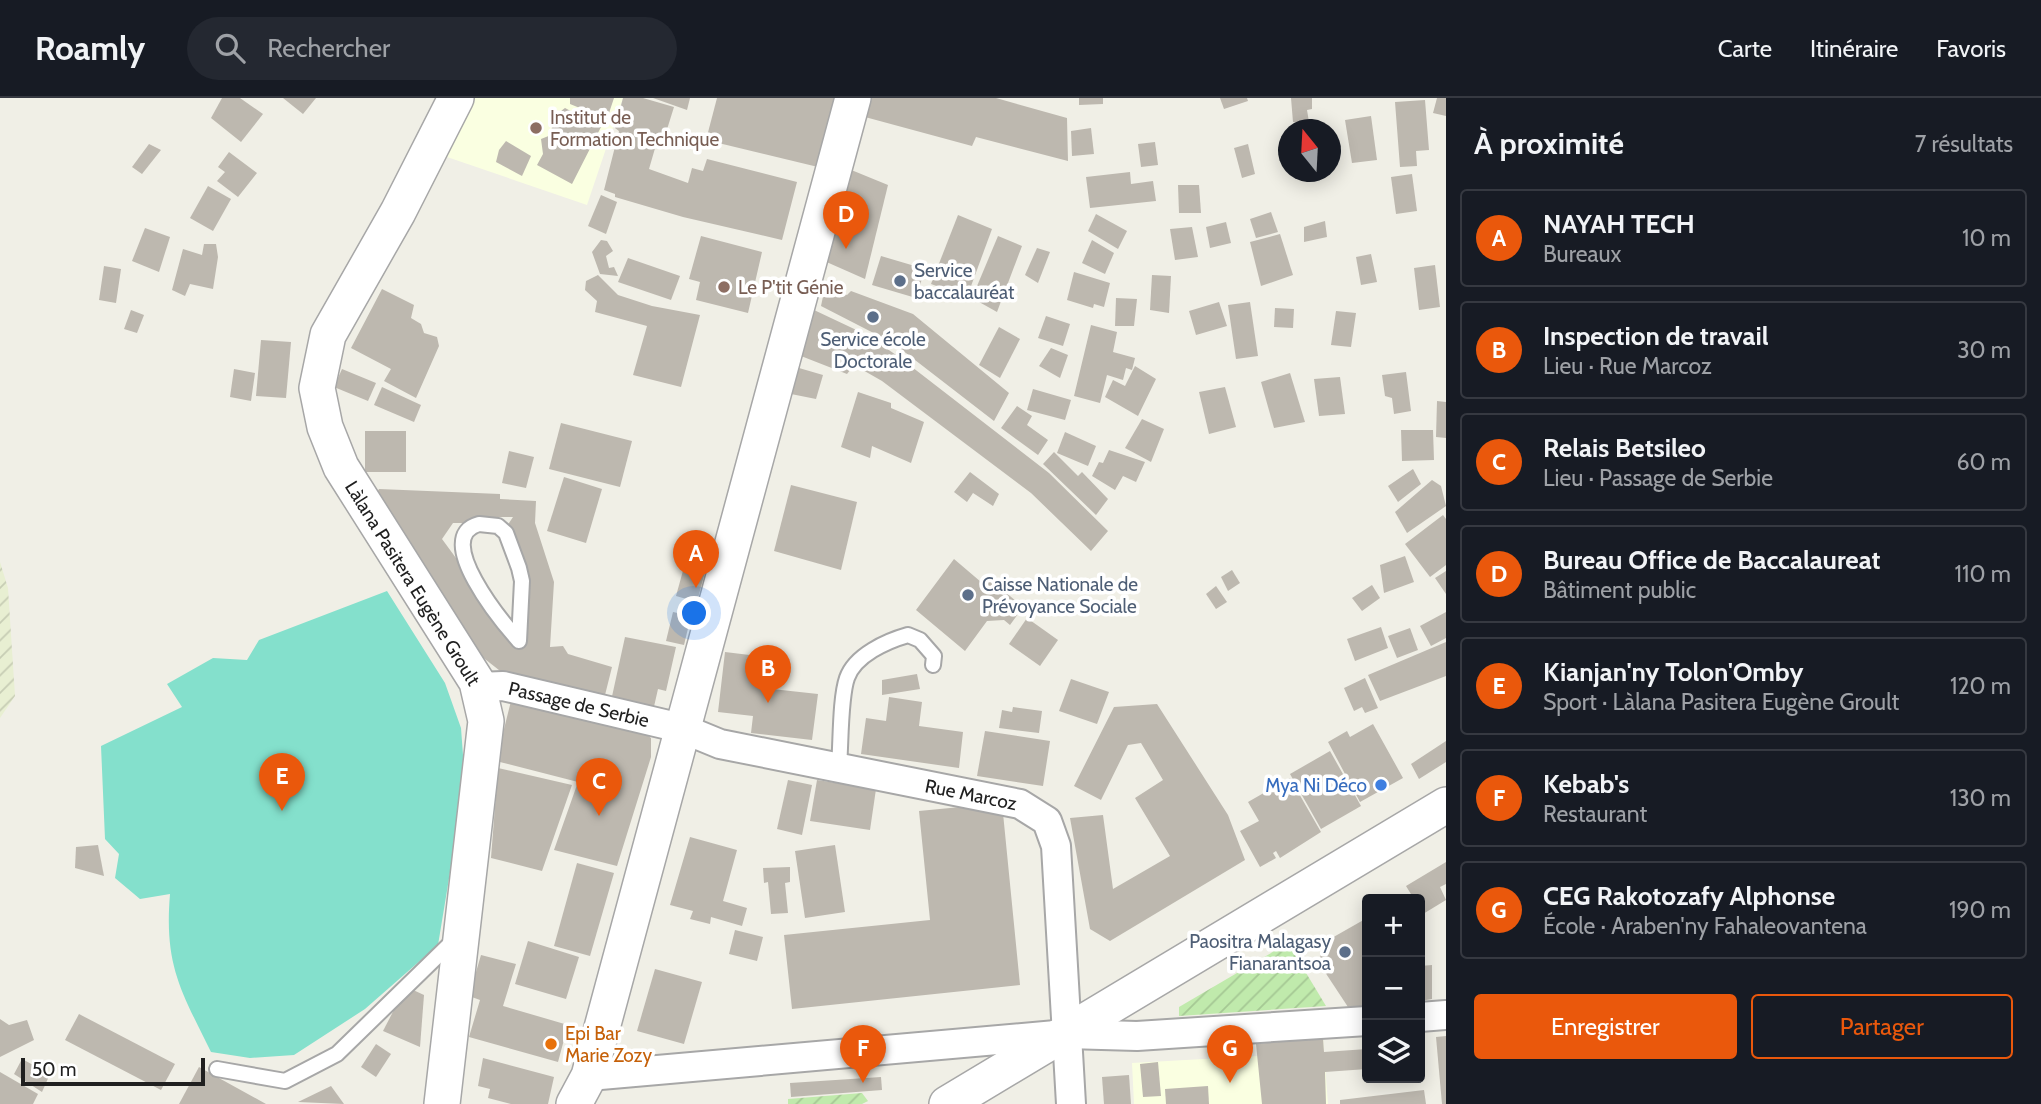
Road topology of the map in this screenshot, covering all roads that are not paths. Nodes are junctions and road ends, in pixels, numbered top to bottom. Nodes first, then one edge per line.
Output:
1 (456, 98) edge
2 (853, 98) edge
3 (518, 641) joint
4 (933, 665) dead end
5 (486, 681) junction
6 (681, 728) junction
7 (839, 766) junction
8 (1446, 805) edge
9 (461, 932) junction
10 (1446, 1015) edge
11 (1425, 1017) edge
12 (1362, 1021) edge
13 (1068, 1034) junction
14 (217, 1069) dead end
15 (581, 1090) edge
16 (442, 1104) edge
17 (947, 1104) edge
18 (1071, 1104) edge

1 - 5 street, Làlana Pasitera Eugène Groult
2 - 6 street
3 - 3 lane
4 - 7 lane
5 - 6 street, Passage de Serbie
5 - 9 street, Làlana Pasitera Eugène Groult
6 - 7 street, Rue Marcoz
6 - 15 street
7 - 13 street, Rue Marcoz
8 - 13 street
9 - 14 lane
9 - 16 street, Làlana Pasitera Eugène Groult
10 - 11 street
12 - 13 street
13 - 15 street
13 - 17 street
13 - 18 street, Rue Marcoz

